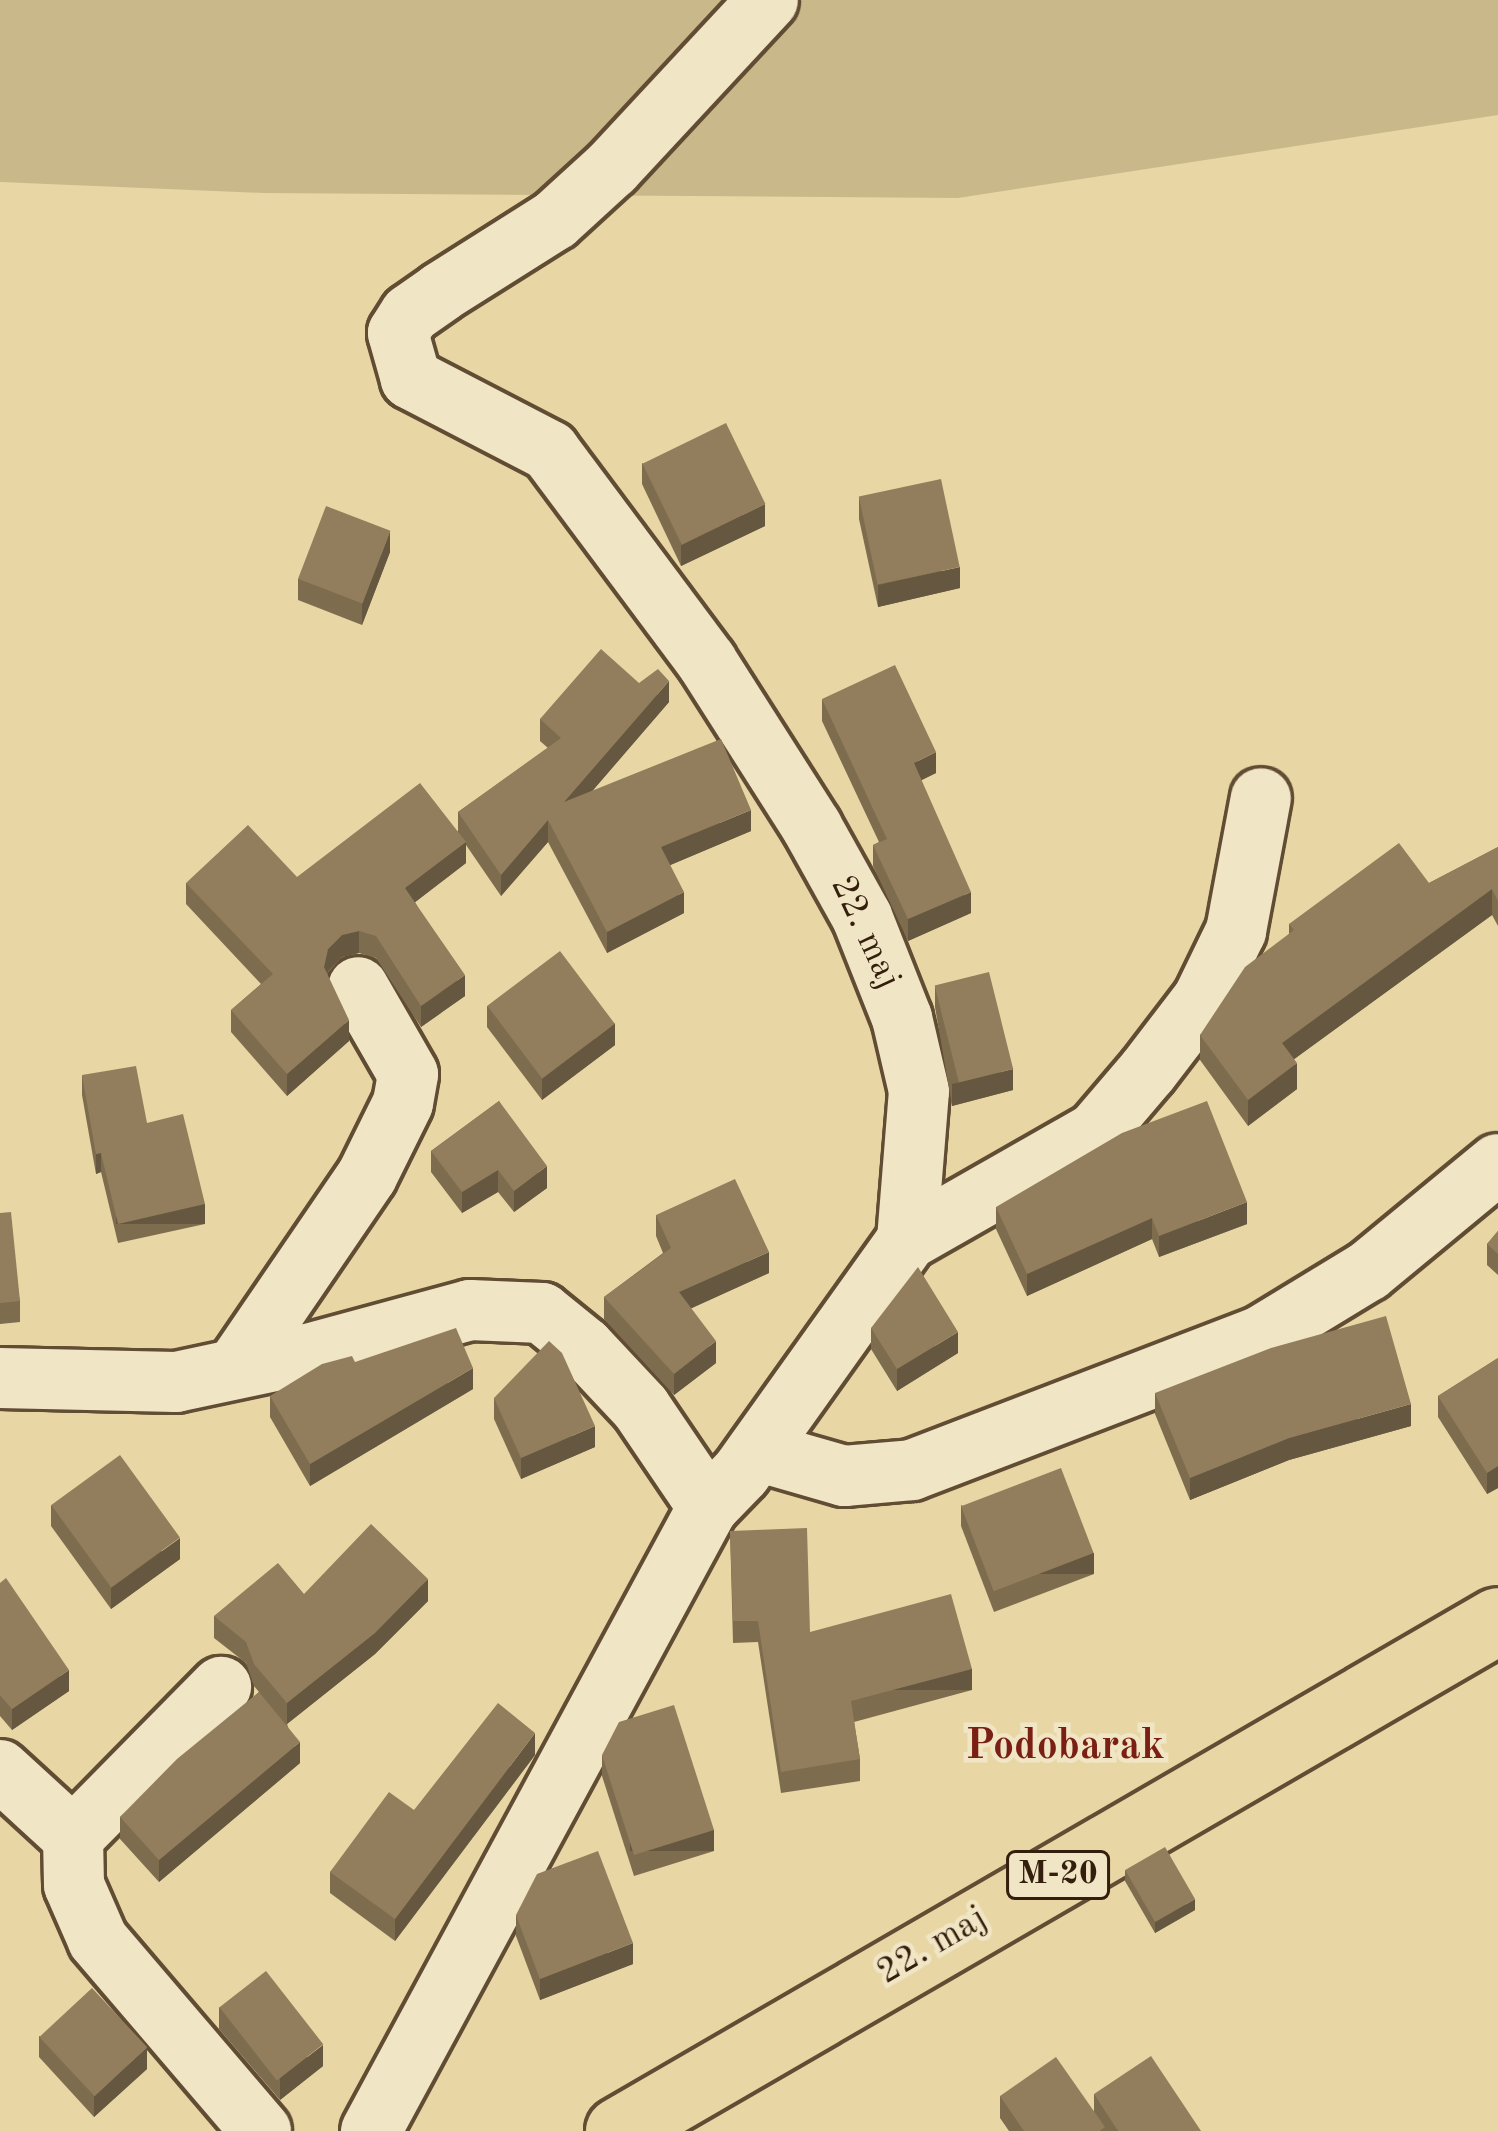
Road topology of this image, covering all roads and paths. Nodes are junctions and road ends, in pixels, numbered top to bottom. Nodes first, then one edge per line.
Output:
1 (768, 0) edge
2 (1261, 798) dead end
3 (358, 987) dead end
4 (1498, 1164) edge
5 (908, 1240) junction
6 (238, 1365) junction
7 (0, 1378) edge
8 (757, 1451) junction
9 (708, 1507) junction
10 (1498, 1621) edge
11 (221, 1687) dead end
12 (0, 1770) edge
13 (73, 1837) junction
14 (261, 2131) edge
15 (370, 2131) edge
16 (619, 2131) edge

1 - 5 street, 22. maj
2 - 5 street
3 - 6 street
4 - 8 street
5 - 8 street
6 - 7 street
6 - 9 street
8 - 9 street
9 - 15 street
10 - 16 main road, 22. maj / M-20
11 - 13 street
12 - 13 street
13 - 14 street

